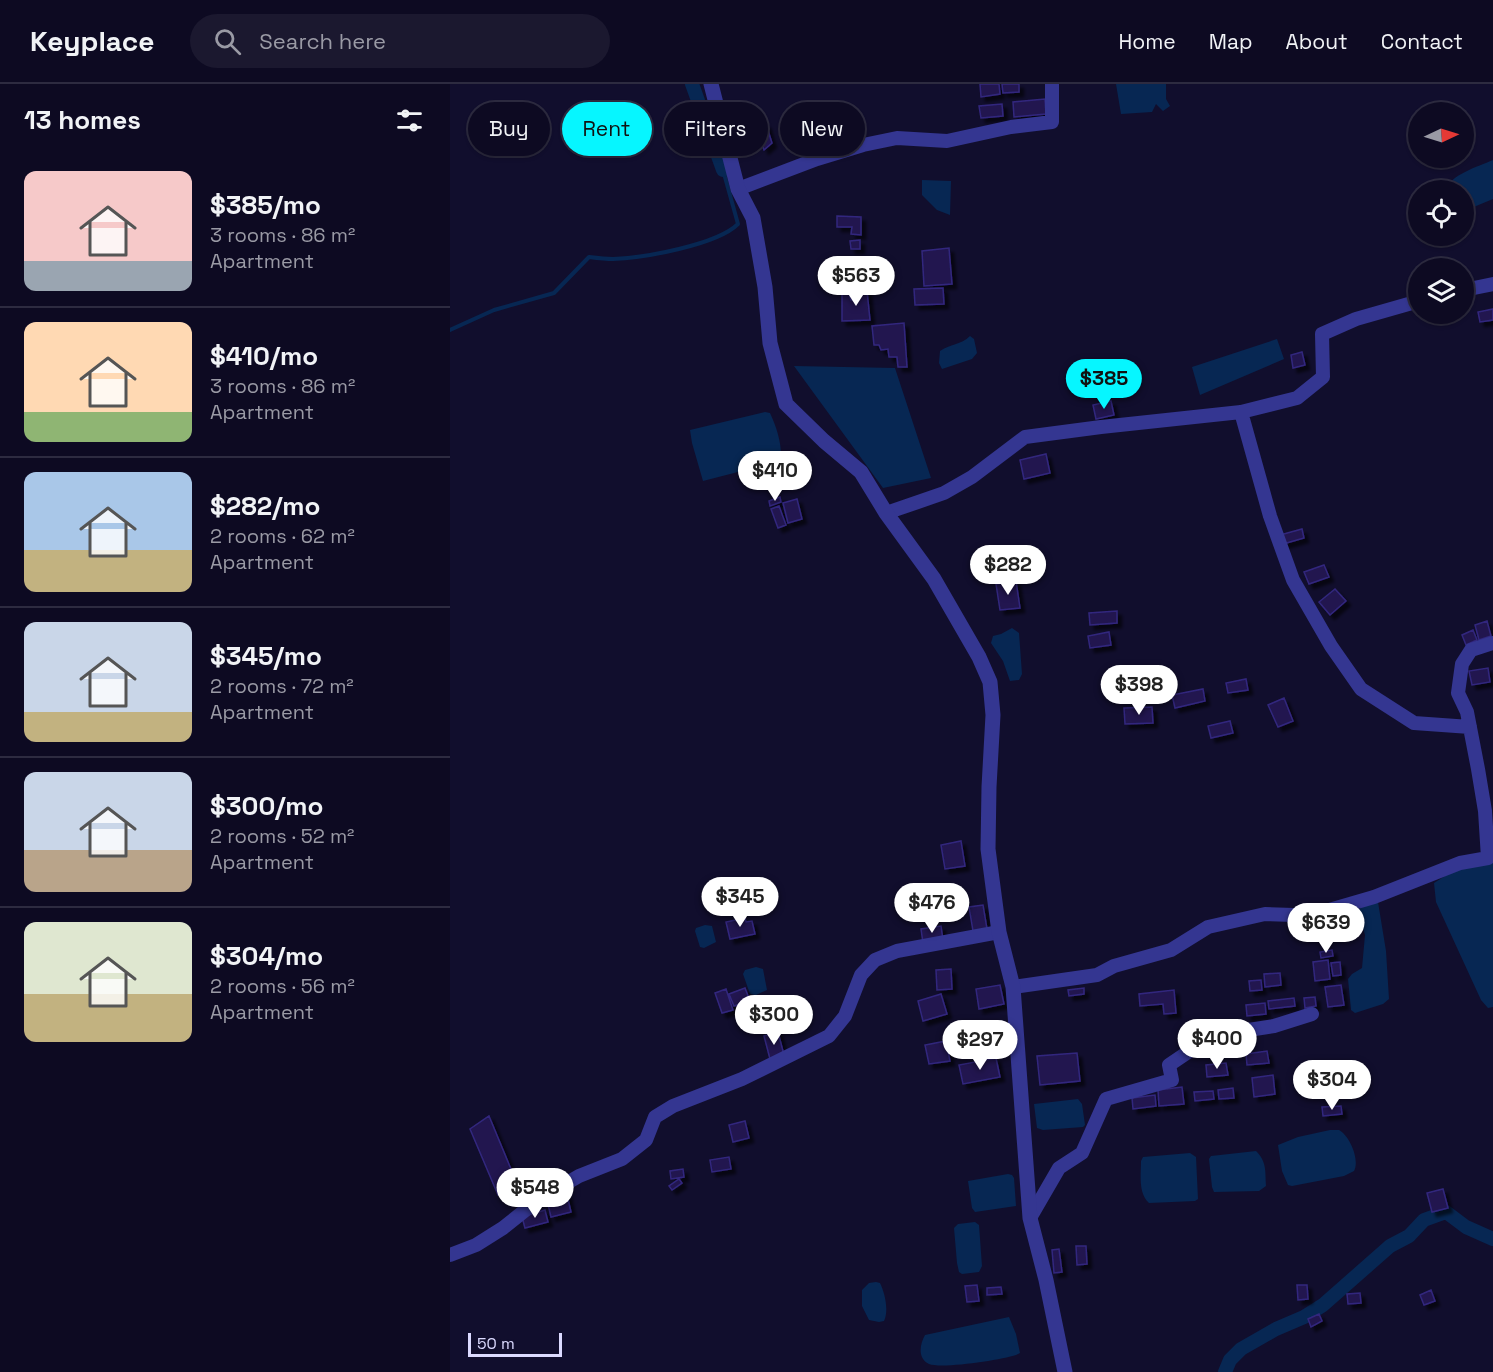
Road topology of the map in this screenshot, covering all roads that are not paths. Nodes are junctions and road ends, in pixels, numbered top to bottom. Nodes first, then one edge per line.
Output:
1 (711, 84) edge
2 (1052, 84) edge
3 (738, 189) junction
4 (1493, 284) edge
5 (1474, 288) edge
6 (1408, 304) edge
7 (1241, 412) junction
8 (886, 513) junction
9 (1493, 643) edge
10 (1470, 727) junction
11 (1490, 857) edge
12 (999, 932) junction
13 (1013, 987) junction
14 (1312, 1014) dead end
15 (1030, 1218) junction
16 (450, 1255) edge
17 (1065, 1372) edge

1 - 3 street
2 - 3 street
3 - 8 street
4 - 5 street
6 - 7 street
7 - 8 street
7 - 10 street
8 - 12 street
9 - 10 street
10 - 11 street
11 - 13 street
12 - 13 street
12 - 16 street
13 - 15 street
14 - 15 street
15 - 17 street

